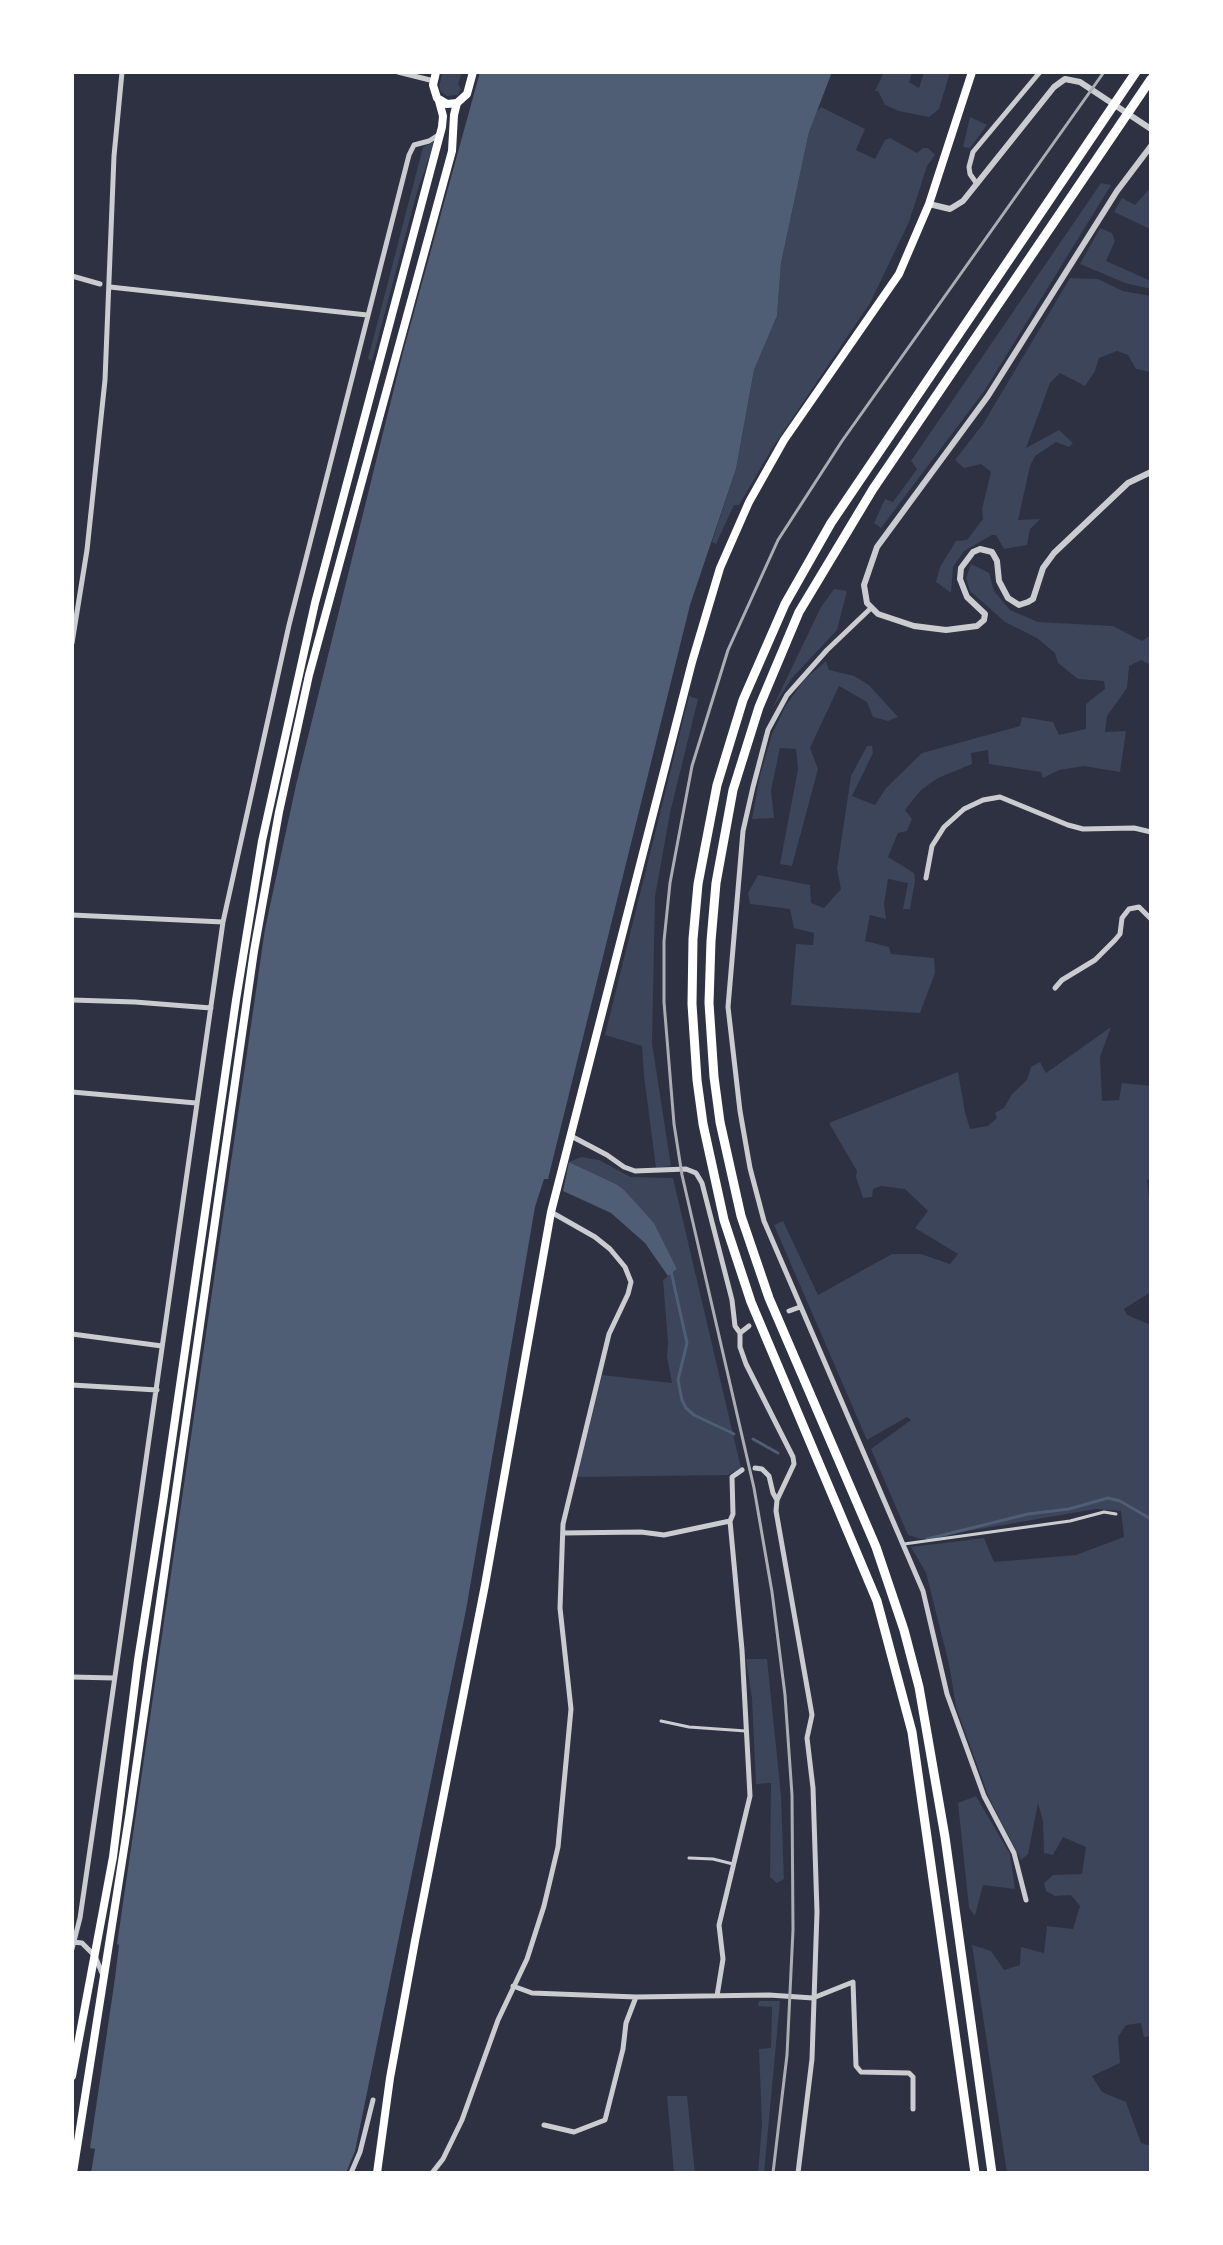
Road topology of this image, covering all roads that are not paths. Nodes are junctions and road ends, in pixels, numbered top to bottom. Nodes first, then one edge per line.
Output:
1 (122, 72) edge
2 (398, 72) edge
3 (473, 72) edge
4 (972, 72) edge
5 (1040, 72) edge
6 (1136, 72) edge
7 (435, 76) edge
8 (1151, 79) edge
9 (439, 101) junction
10 (457, 103) junction
11 (1151, 129) edge
12 (440, 134) junction
13 (1151, 146) edge
14 (977, 184) junction
15 (929, 204) junction
16 (72, 276) edge
17 (100, 284) dead end
18 (110, 287) junction
19 (367, 315) junction
20 (1151, 472) edge
21 (871, 608) junction
22 (72, 643) edge
23 (1151, 832) edge
24 (926, 878) dead end
25 (72, 915) edge
26 (1151, 919) edge
27 (223, 922) junction
28 (1055, 988) dead end
29 (72, 1000) edge
30 (211, 1008) junction
31 (72, 1092) edge
32 (196, 1103) junction
33 (570, 1136) junction
34 (551, 1212) junction
35 (800, 1307) junction
36 (789, 1311) dead end
37 (749, 1326) dead end
38 (740, 1333) junction
39 (72, 1334) edge
40 (162, 1346) junction
41 (72, 1385) edge
42 (157, 1390) junction
43 (755, 1468) dead end
44 (742, 1470) dead end
45 (777, 1500) junction
46 (1116, 1514) dead end
47 (730, 1521) junction
48 (563, 1533) junction
49 (904, 1544) junction
50 (72, 1677) edge
51 (114, 1678) junction
52 (661, 1721) dead end
53 (746, 1731) junction
54 (689, 1858) dead end
55 (733, 1864) junction
56 (1026, 1900) dead end
57 (72, 1945) edge
58 (95, 1956) junction
59 (104, 1979) junction
60 (513, 1986) junction
61 (717, 1996) junction
62 (636, 1997) junction
63 (813, 1998) junction
64 (74, 2049) edge
65 (72, 2076) edge
66 (373, 2100) dead end
67 (913, 2109) dead end
68 (544, 2125) dead end
69 (73, 2173) edge
70 (351, 2173) edge
71 (377, 2173) edge
72 (432, 2173) edge
73 (798, 2173) edge
74 (975, 2173) edge
75 (992, 2173) edge

1 - 18 street
2 - 7 street
3 - 10 main road
4 - 15 main road
5 - 14 street
6 - 74 highway
7 - 9 main road
8 - 75 highway
9 - 10 main road
9 - 12 main road
10 - 59 main road
11 - 14 street
12 - 19 street
12 - 58 main road
13 - 21 street
14 - 15 street
15 - 33 main road
16 - 17 street
18 - 19 street
18 - 22 street
19 - 27 street
20 - 21 street
21 - 35 street
23 - 24 street
25 - 27 street
26 - 28 street
27 - 30 street
29 - 30 street
30 - 32 street
31 - 32 street
32 - 40 street
33 - 34 main road
33 - 38 street
34 - 48 street
34 - 71 main road
35 - 36 street
35 - 49 street
37 - 38 street
38 - 45 street
39 - 40 street
40 - 42 street
41 - 42 street
42 - 51 street
43 - 45 street
44 - 47 street
45 - 63 street
46 - 49 lane
47 - 48 street
47 - 53 street
48 - 60 street
49 - 56 street
50 - 51 street
51 - 57 street
52 - 53 lane
53 - 55 street
54 - 55 lane
55 - 61 street
57 - 58 street
58 - 59 street
58 - 64 main road
59 - 69 main road
60 - 62 street
60 - 72 street
61 - 62 street
61 - 63 street
62 - 68 street
63 - 67 street
63 - 73 street
64 - 65 main road
66 - 70 street

